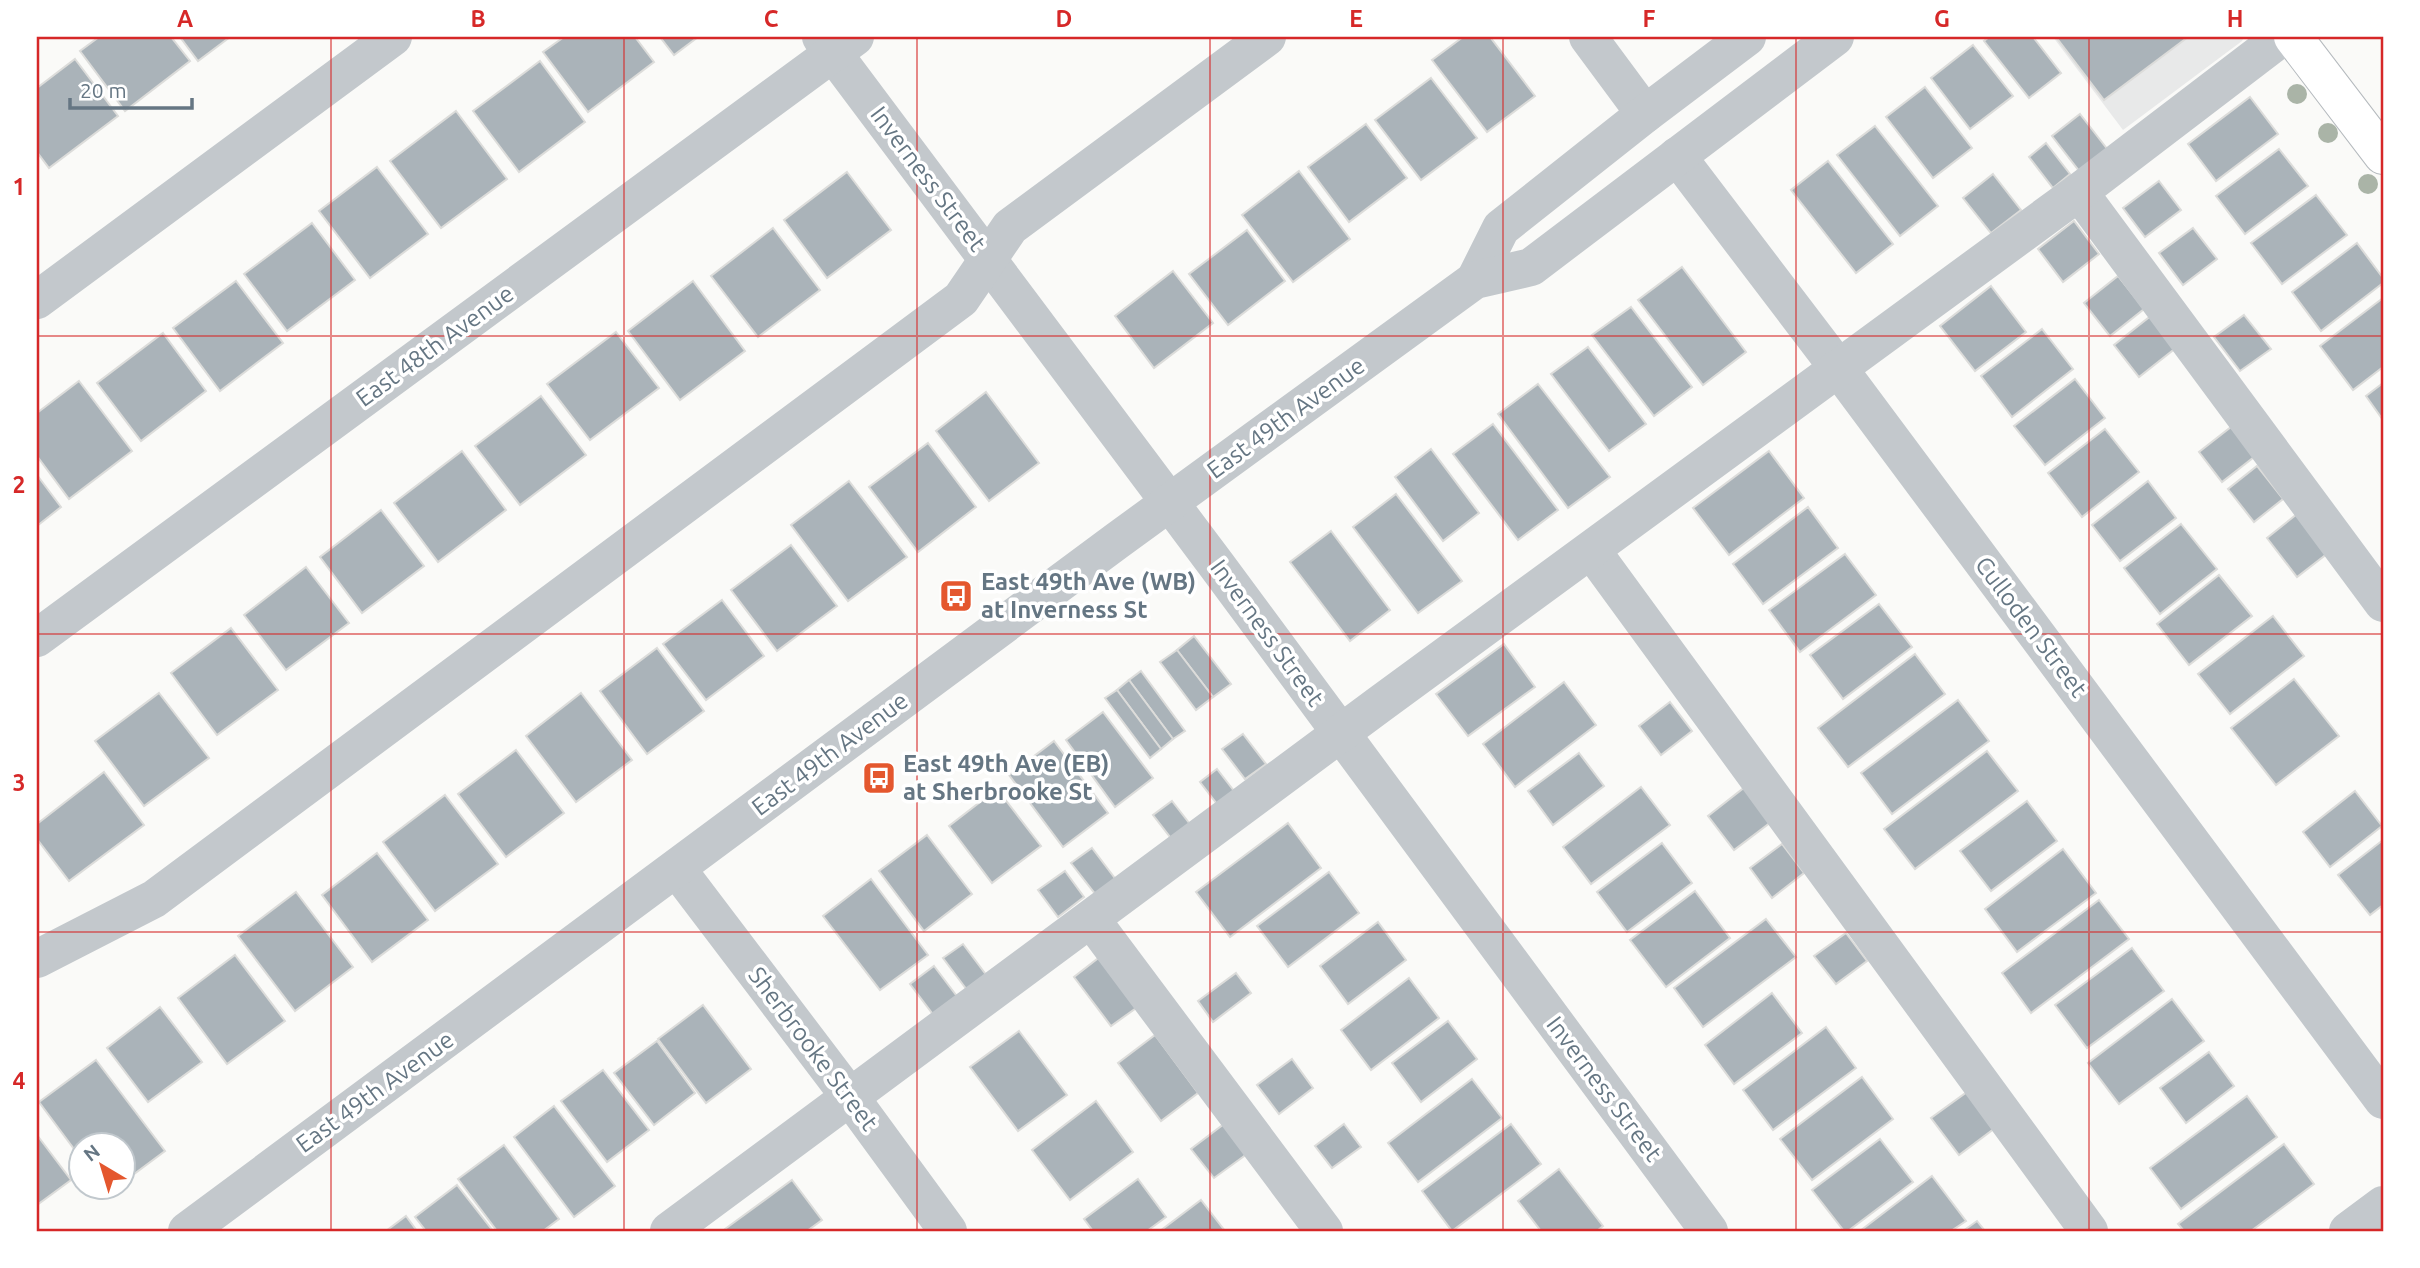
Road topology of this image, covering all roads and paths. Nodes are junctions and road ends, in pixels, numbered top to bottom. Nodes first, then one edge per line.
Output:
1 (393, 37) edge
2 (1267, 37) edge
3 (1588, 37) edge
4 (1747, 37) edge
5 (1835, 37) edge
6 (2282, 37) edge
7 (2293, 37) edge
8 (836, 42) edge
9 (1645, 114) junction
10 (2383, 155) edge
11 (1677, 156) junction
12 (2079, 192) junction
13 (988, 259) junction
14 (1475, 280) junction
15 (37, 300) edge
16 (1839, 369) junction
17 (1170, 502) junction
18 (1592, 551) junction
19 (2383, 603) edge
20 (37, 638) edge
21 (1341, 733) junction
22 (677, 869) junction
23 (1091, 919) junction
24 (37, 959) edge
25 (850, 1097) junction
26 (2383, 1100) edge
27 (2383, 1205) edge
28 (187, 1231) edge
29 (669, 1231) edge
30 (948, 1231) edge
31 (1324, 1231) edge
32 (1709, 1231) edge
33 (2089, 1231) edge
34 (2348, 1231) edge

1 - 15 street
2 - 13 street
3 - 9 street
4 - 9 street, East 49th Avenue
5 - 11 street, East 49th Avenue
6 - 12 street
7 - 10 main road
8 - 13 street, Inverness Street
8 - 20 street, East 48th Avenue
9 - 14 street, East 49th Avenue
11 - 14 street, East 49th Avenue
11 - 16 street, Culloden Street
12 - 16 street
12 - 19 street
13 - 17 street, Inverness Street
13 - 24 street
14 - 17 street, East 49th Avenue
16 - 18 street
16 - 26 street, Culloden Street
17 - 21 street, Inverness Street
17 - 22 street, East 49th Avenue
18 - 21 street
18 - 33 street
21 - 23 street
21 - 32 street, Inverness Street
22 - 25 street, Sherbrooke Street
22 - 28 street, East 49th Avenue
23 - 25 street
23 - 31 street
25 - 29 street
25 - 30 street, Sherbrooke Street
27 - 34 street

